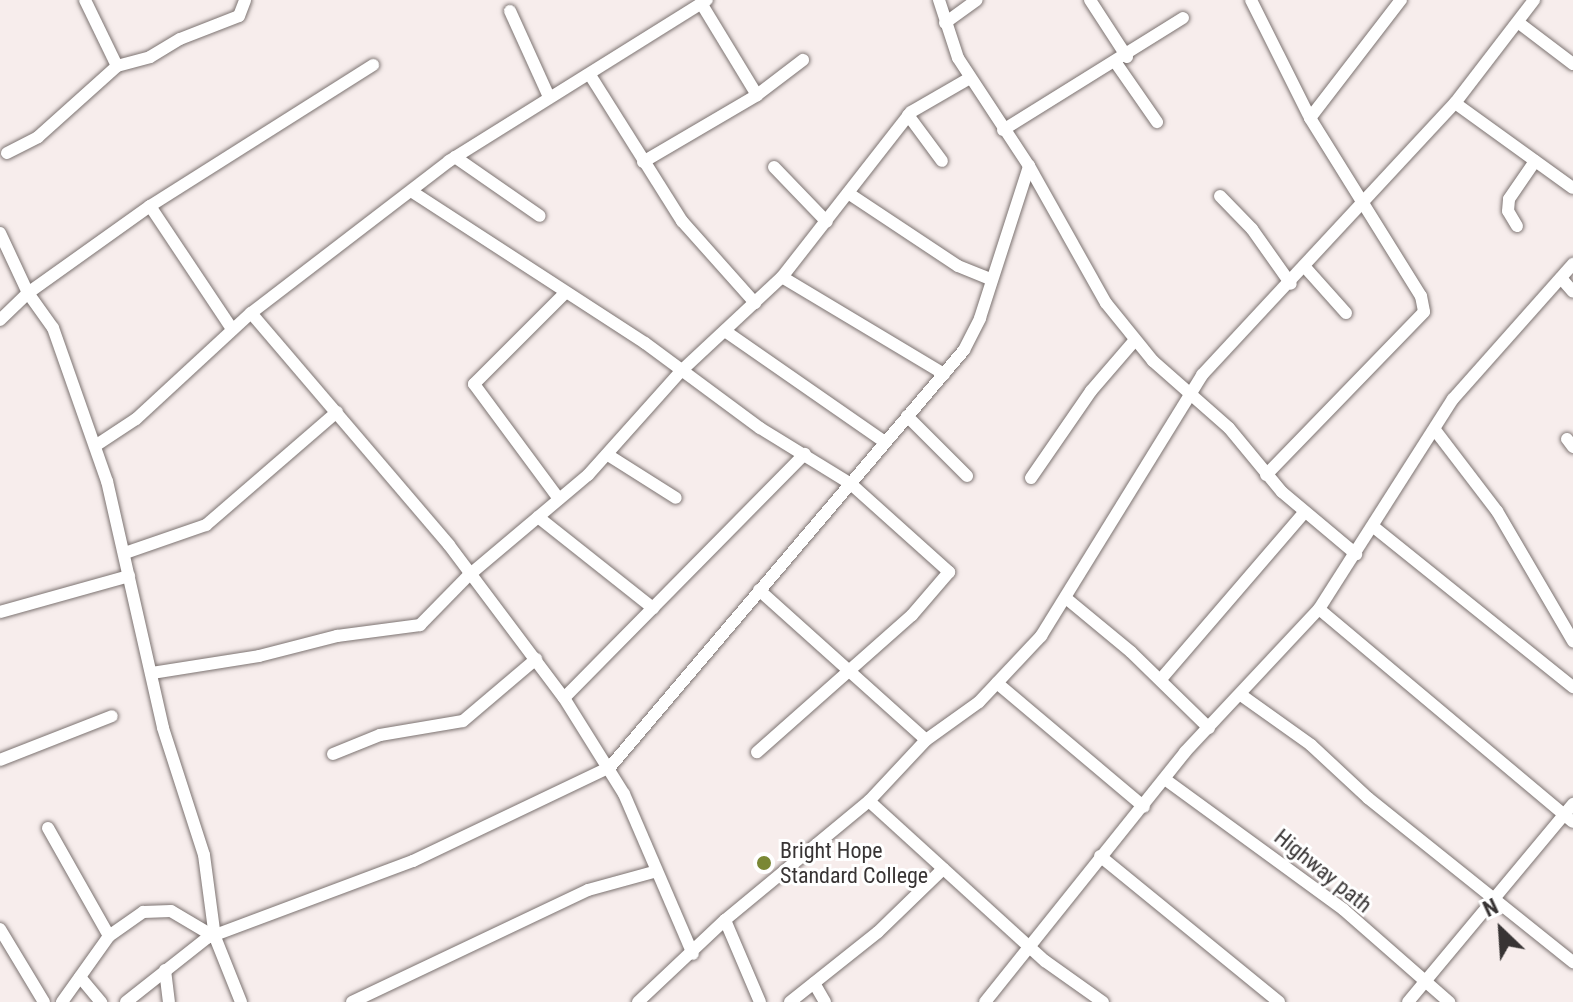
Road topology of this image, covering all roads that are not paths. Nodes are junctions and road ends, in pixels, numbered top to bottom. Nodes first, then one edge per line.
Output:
1 (85, 0) edge
2 (245, 0) edge
3 (939, 0) edge
4 (977, 0) edge
5 (1090, 0) edge
6 (1251, 0) edge
7 (1401, 0) edge
8 (1534, 0) edge
9 (704, 2) edge
10 (510, 11) dead end
11 (1183, 18) dead end
12 (945, 23) junction
13 (1519, 23) junction
14 (803, 60) dead end
15 (1122, 60) junction
16 (1573, 64) edge
17 (373, 65) dead end
18 (117, 66) junction
19 (590, 75) junction
20 (970, 78) junction
21 (757, 95) junction
22 (549, 97) junction
23 (1455, 103) junction
24 (908, 115) junction
25 (1310, 118) junction
26 (1157, 122) dead end
27 (1003, 130) junction
28 (7, 153) dead end
29 (455, 157) junction
30 (942, 161) dead end
31 (1535, 161) junction
32 (643, 162) junction
33 (1029, 166) junction
34 (774, 167) dead end
35 (1573, 188) edge
36 (411, 191) junction
37 (848, 193) junction
38 (1220, 196) dead end
39 (1363, 205) junction
40 (150, 206) junction
41 (540, 216) dead end
42 (827, 222) junction
43 (1517, 226) dead end
44 (0, 233) edge
45 (1573, 264) edge
46 (1304, 266) junction
47 (782, 277) junction
48 (1561, 278) junction
49 (990, 279) junction
50 (1291, 284) junction
51 (1573, 292) edge
52 (28, 293) junction
53 (564, 294) junction
54 (755, 303) junction
55 (251, 313) junction
56 (1346, 313) dead end
57 (0, 320) edge
58 (232, 329) junction
59 (725, 331) junction
60 (1135, 340) junction
61 (680, 372) junction
62 (944, 374) junction
63 (1193, 395) junction
64 (337, 412) junction
65 (907, 416) junction
66 (1435, 430) junction
67 (885, 442) junction
68 (95, 446) junction
69 (805, 454) junction
70 (608, 455) junction
71 (1266, 475) junction
72 (967, 476) dead end
73 (1031, 478) dead end
74 (851, 484) junction
75 (676, 498) dead end
76 (559, 499) junction
77 (1304, 513) junction
78 (538, 517) junction
79 (1375, 528) junction
80 (125, 553) junction
81 (1356, 554) junction
82 (129, 576) junction
83 (468, 576) junction
84 (759, 590) junction
85 (1067, 599) junction
86 (653, 608) junction
87 (1319, 609) junction
88 (0, 612) edge
89 (1573, 641) edge
90 (536, 659) junction
91 (846, 671) junction
92 (152, 673) junction
93 (1161, 679) junction
94 (997, 683) junction
95 (1573, 687) edge
96 (1241, 695) junction
97 (564, 698) junction
98 (112, 716) dead end
99 (1209, 728) junction
100 (926, 740) junction
101 (757, 752) dead end
102 (333, 754) dead end
103 (0, 760) edge
104 (610, 767) junction
105 (1166, 780) junction
106 (869, 801) junction
107 (1573, 804) edge
108 (1144, 807) junction
109 (1568, 819) edge
110 (48, 828) dead end
111 (1100, 856) junction
112 (943, 869) junction
113 (654, 872) junction
114 (1494, 899) junction
115 (725, 920) junction
116 (0, 929) edge
117 (109, 936) junction
118 (215, 937) junction
119 (1031, 944) junction
120 (693, 954) junction
121 (1573, 962) edge
122 (165, 970) junction
123 (80, 977) junction
124 (1425, 982) junction
125 (819, 993) edge
126 (651, 998) edge
127 (794, 999) edge
128 (44, 1002) edge
129 (62, 1002) edge
130 (101, 1002) edge
131 (126, 1002) edge
132 (169, 1002) edge
133 (241, 1002) edge
134 (352, 1002) edge
135 (638, 1002) edge
136 (760, 1002) edge
137 (985, 1002) edge
138 (1103, 1002) edge
139 (1279, 1002) edge
140 (1408, 1002) edge
141 (1449, 1002) edge

1 - 18 street
2 - 18 street
3 - 12 street
4 - 12 street
5 - 15 street
6 - 25 street
7 - 25 street
8 - 13 street
9 - 19 street
9 - 21 street
10 - 22 street
11 - 15 street
12 - 20 street
13 - 16 street
13 - 23 street
14 - 21 street
15 - 26 street
15 - 27 street
17 - 40 street
18 - 28 street
19 - 22 street
19 - 32 street
20 - 24 street
20 - 27 street
21 - 32 street
22 - 29 street
23 - 31 street
23 - 39 street
24 - 30 street
24 - 37 street
25 - 39 street
27 - 33 street
29 - 36 street
29 - 41 street
31 - 35 street
31 - 43 street
32 - 54 street
33 - 49 street
33 - 60 street
34 - 42 street
36 - 53 street
36 - 55 street
37 - 42 street
37 - 49 street
38 - 50 street
39 - 46 street
39 - 71 street
40 - 52 street
40 - 58 street
42 - 47 street
44 - 52 street
45 - 48 street
46 - 50 street
46 - 56 street
47 - 54 street
47 - 62 street
48 - 51 street
48 - 66 street
49 - 62 street
50 - 63 street
52 - 57 street
52 - 68 street
53 - 61 street
53 - 76 street
54 - 59 street
55 - 58 street
55 - 64 street
58 - 68 street
59 - 61 street
59 - 67 street
60 - 63 street
60 - 73 street
61 - 69 street
61 - 70 street
62 - 65 street
63 - 71 street
63 - 85 street
64 - 80 street
64 - 83 street
65 - 67 street
65 - 72 street
66 - 79 street
66 - 89 street
67 - 74 street
68 - 80 street
69 - 74 street
69 - 86 street
70 - 75 street
70 - 76 street
71 - 77 street
74 - 84 street
74 - 91 street
76 - 78 street
77 - 81 street
77 - 93 street
78 - 83 street
78 - 86 street
79 - 81 street
79 - 95 street
80 - 82 street
81 - 87 street
82 - 88 street
82 - 92 street
83 - 90 street
83 - 92 street
84 - 91 street
84 - 104 street
85 - 93 street
85 - 94 street
86 - 97 street
87 - 96 street
87 - 109 street
90 - 97 street
90 - 102 street
91 - 100 street
91 - 101 street
92 - 118 street
93 - 99 street
94 - 100 street
94 - 108 street
96 - 99 street
96 - 114 street
97 - 104 street
98 - 103 street
99 - 105 street
100 - 106 street
104 - 113 street
104 - 118 street
105 - 108 street
105 - 124 street, Highway path
106 - 112 street
106 - 115 street
107 - 109 street
108 - 111 street
109 - 114 street
110 - 117 street
111 - 119 street
111 - 139 street
112 - 119 street
112 - 125 street
113 - 120 street
113 - 134 street
114 - 121 street
114 - 124 street
115 - 120 street
115 - 136 street
116 - 128 street
117 - 118 street
117 - 123 street
118 - 122 street
118 - 133 street
119 - 137 street
119 - 138 street
120 - 126 street
122 - 131 street
122 - 132 street
123 - 129 street
123 - 130 street
124 - 140 street
124 - 141 street, Highway path
125 - 127 street
126 - 135 street

